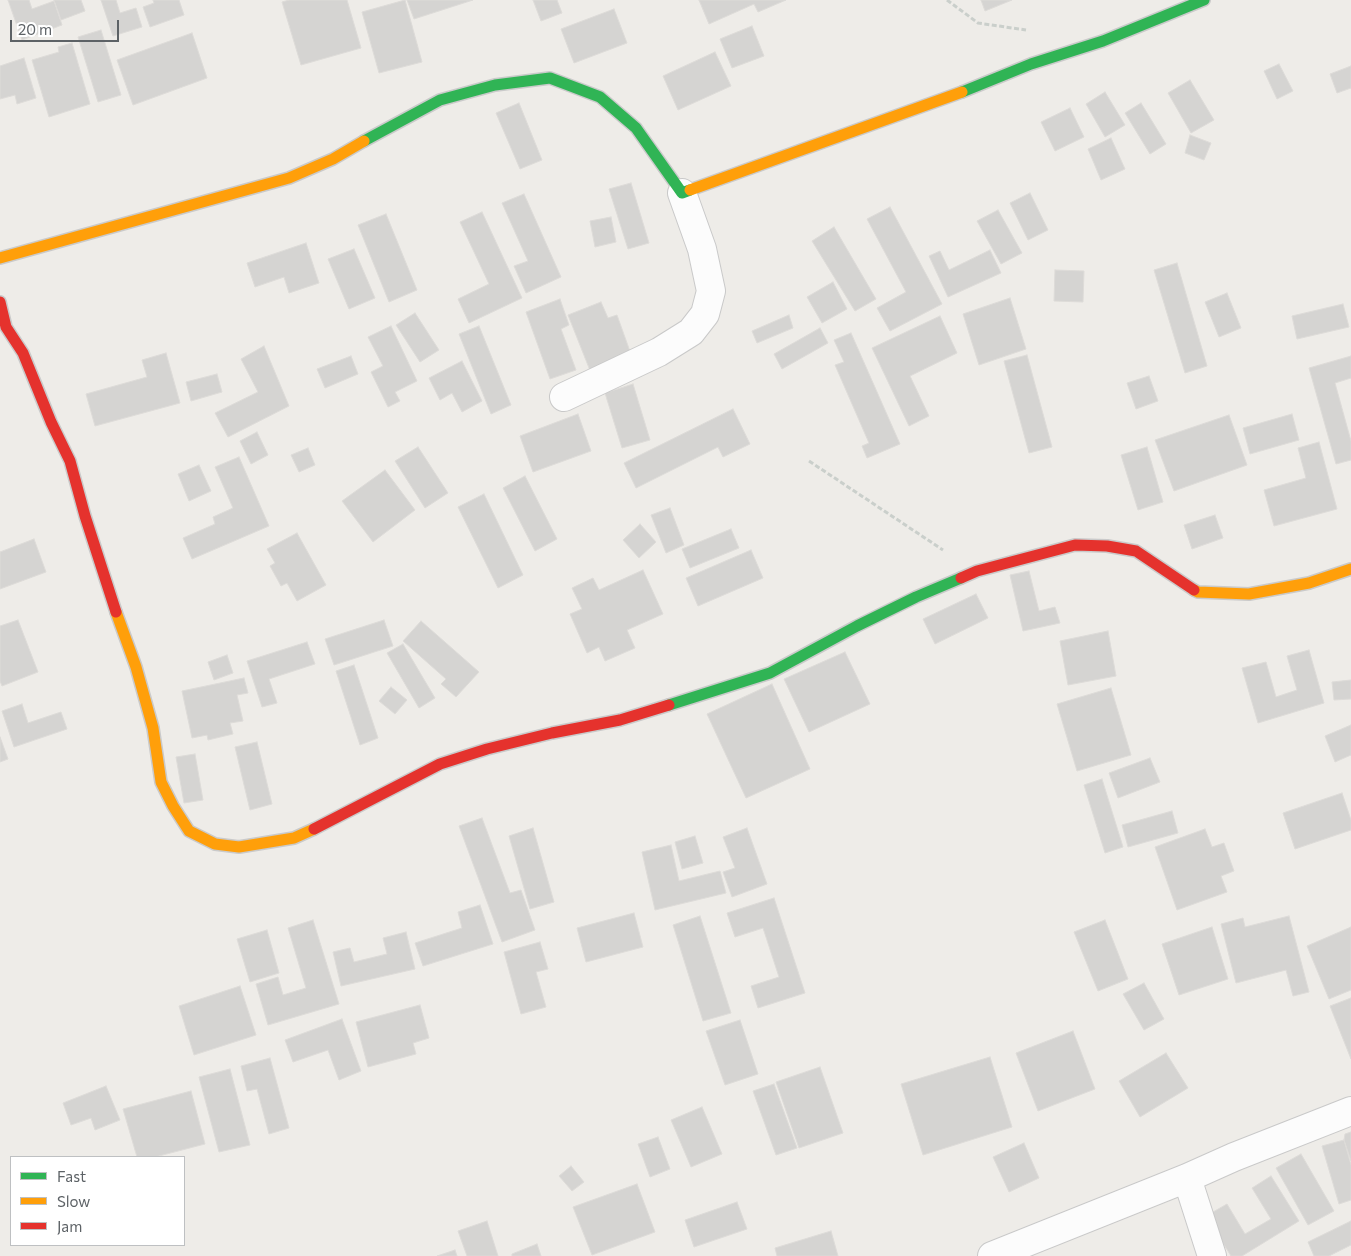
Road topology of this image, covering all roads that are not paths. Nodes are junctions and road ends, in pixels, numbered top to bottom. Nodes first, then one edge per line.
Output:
1 (1204, 0) edge
2 (682, 193) junction
3 (0, 258) edge
4 (0, 302) edge
5 (564, 397) dead end
6 (1351, 569) edge
7 (1351, 1111) edge
8 (1187, 1178) junction
9 (992, 1256) edge
10 (1212, 1256) edge

1 - 2 street
2 - 3 street
2 - 5 street
4 - 6 street
7 - 8 street
8 - 9 street
8 - 10 street

